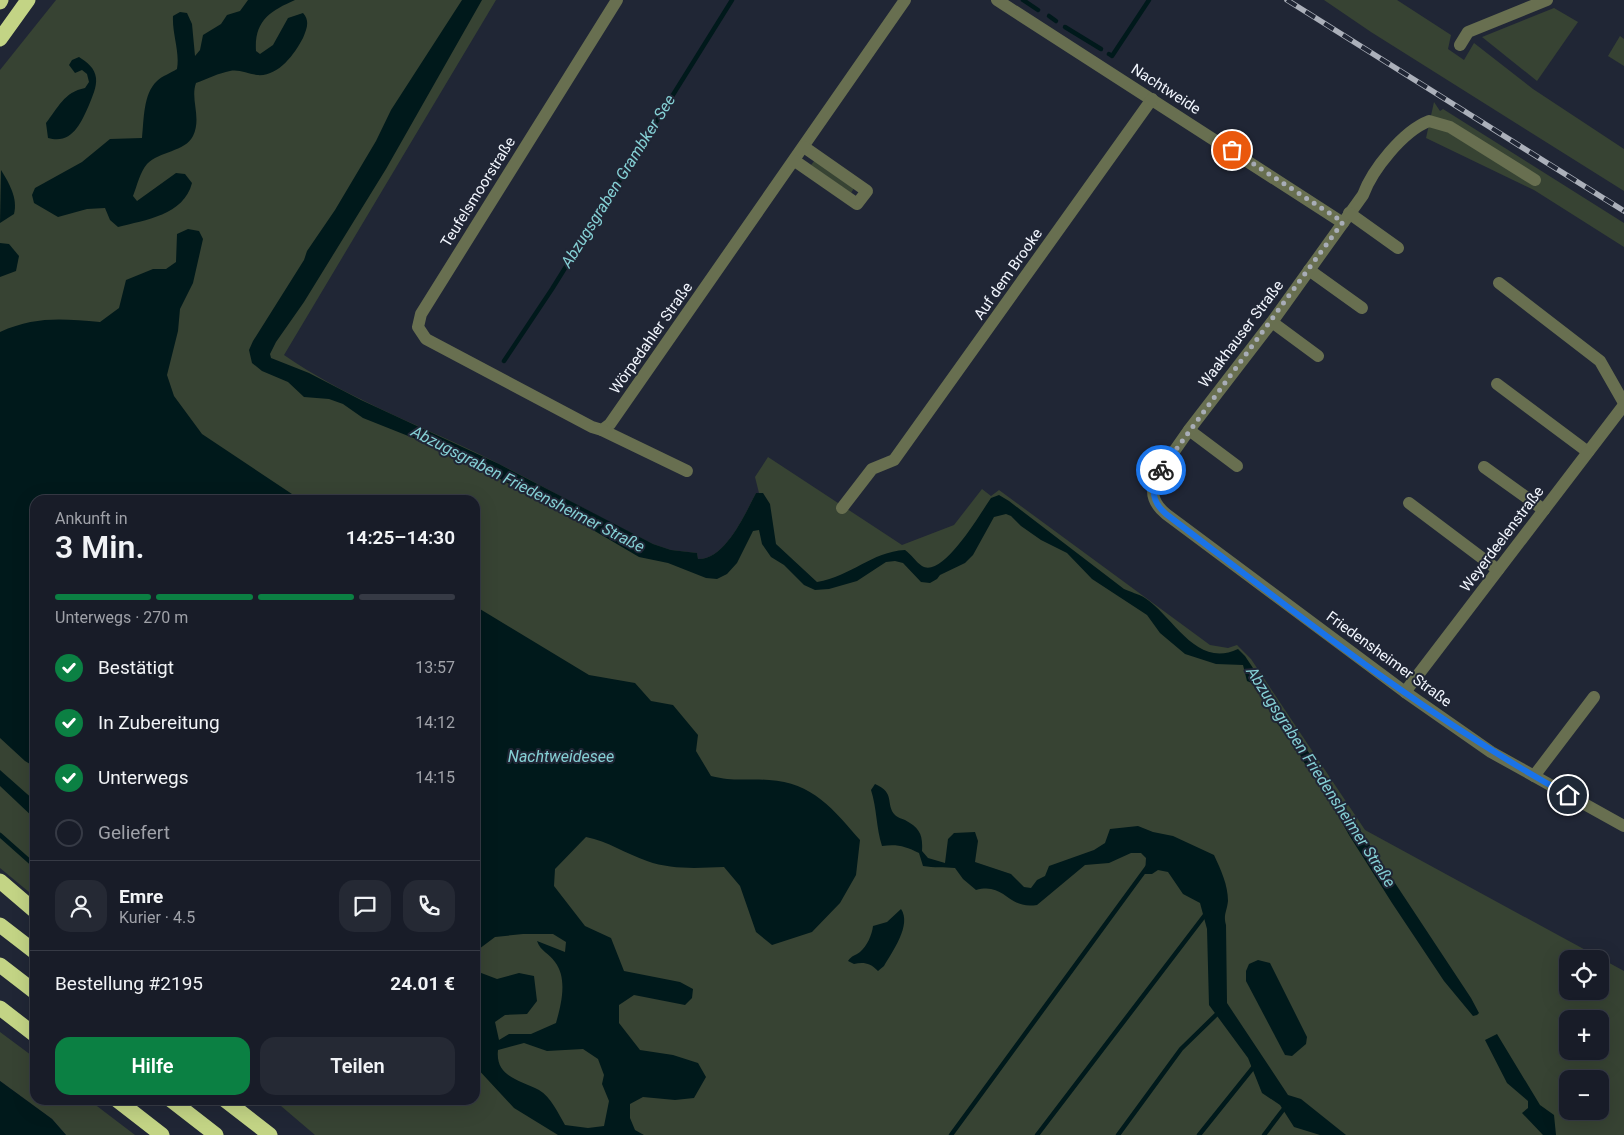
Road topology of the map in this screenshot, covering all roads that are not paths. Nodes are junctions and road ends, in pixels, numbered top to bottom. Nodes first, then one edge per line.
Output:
1 (28, 0) edge
2 (617, 0) edge
3 (905, 0) edge
4 (997, 0) edge
5 (1547, 0) edge
6 (1, 36) edge
7 (1460, 45) dead end
8 (1152, 99) junction
9 (804, 147) junction
10 (794, 161) junction
11 (1535, 180) dead end
12 (1346, 218) junction
13 (1398, 248) dead end
14 (1309, 270) junction
15 (1499, 283) dead end
16 (1362, 308) dead end
17 (1272, 322) junction
18 (1318, 356) dead end
19 (1497, 384) dead end
20 (1624, 404) edge
21 (602, 430) junction
22 (1189, 430) junction
23 (1588, 452) junction
24 (1237, 466) dead end
25 (1484, 467) dead end
26 (687, 471) dead end
27 (1153, 494) joint
28 (1409, 503) dead end
29 (842, 508) dead end
30 (1544, 510) junction
31 (1498, 570) junction
32 (1405, 692) junction
33 (1594, 697) dead end
34 (1534, 776) junction
35 (1623, 823) edge
36 (0, 882) edge
37 (30, 907) edge
38 (0, 924) edge
39 (30, 948) edge
40 (0, 964) edge
41 (30, 988) edge
42 (0, 1008) edge
43 (30, 1031) edge
44 (123, 1105) edge
45 (177, 1105) edge
46 (231, 1105) edge
47 (242, 1105) edge
48 (264, 1131) edge
49 (162, 1135) edge
50 (216, 1135) edge

1 - 6 highway
2 - 21 street, Teufelsmoorstraße
3 - 9 street, Wörpedahler Straße
4 - 8 street, Nachtweide
5 - 7 street
8 - 12 street, Nachtweide
8 - 29 street, Auf dem Brooke
9 - 10 street, Wörpedahler Straße
9 - 10 street
10 - 21 street, Wörpedahler Straße
11 - 12 street, Waakhauser Straße
12 - 13 street, Nachtweide
12 - 14 street, Waakhauser Straße
14 - 16 street
14 - 17 street, Waakhauser Straße
15 - 20 street
17 - 18 street
17 - 22 street, Waakhauser Straße
19 - 23 street
20 - 23 street, Weyerdeelenstraße
21 - 26 street
22 - 24 street
22 - 27 street, Waakhauser Straße
23 - 30 street, Weyerdeelenstraße
25 - 30 street
27 - 32 street, Friedensheimer Straße
28 - 31 street
30 - 31 street, Weyerdeelenstraße
31 - 32 street, Weyerdeelenstraße
32 - 34 street, Friedensheimer Straße
33 - 34 street
34 - 35 street, Friedensheimer Straße
36 - 37 highway
38 - 39 highway
40 - 41 highway
42 - 43 highway
44 - 49 highway
45 - 50 highway
46 - 48 highway
47 - 48 highway

